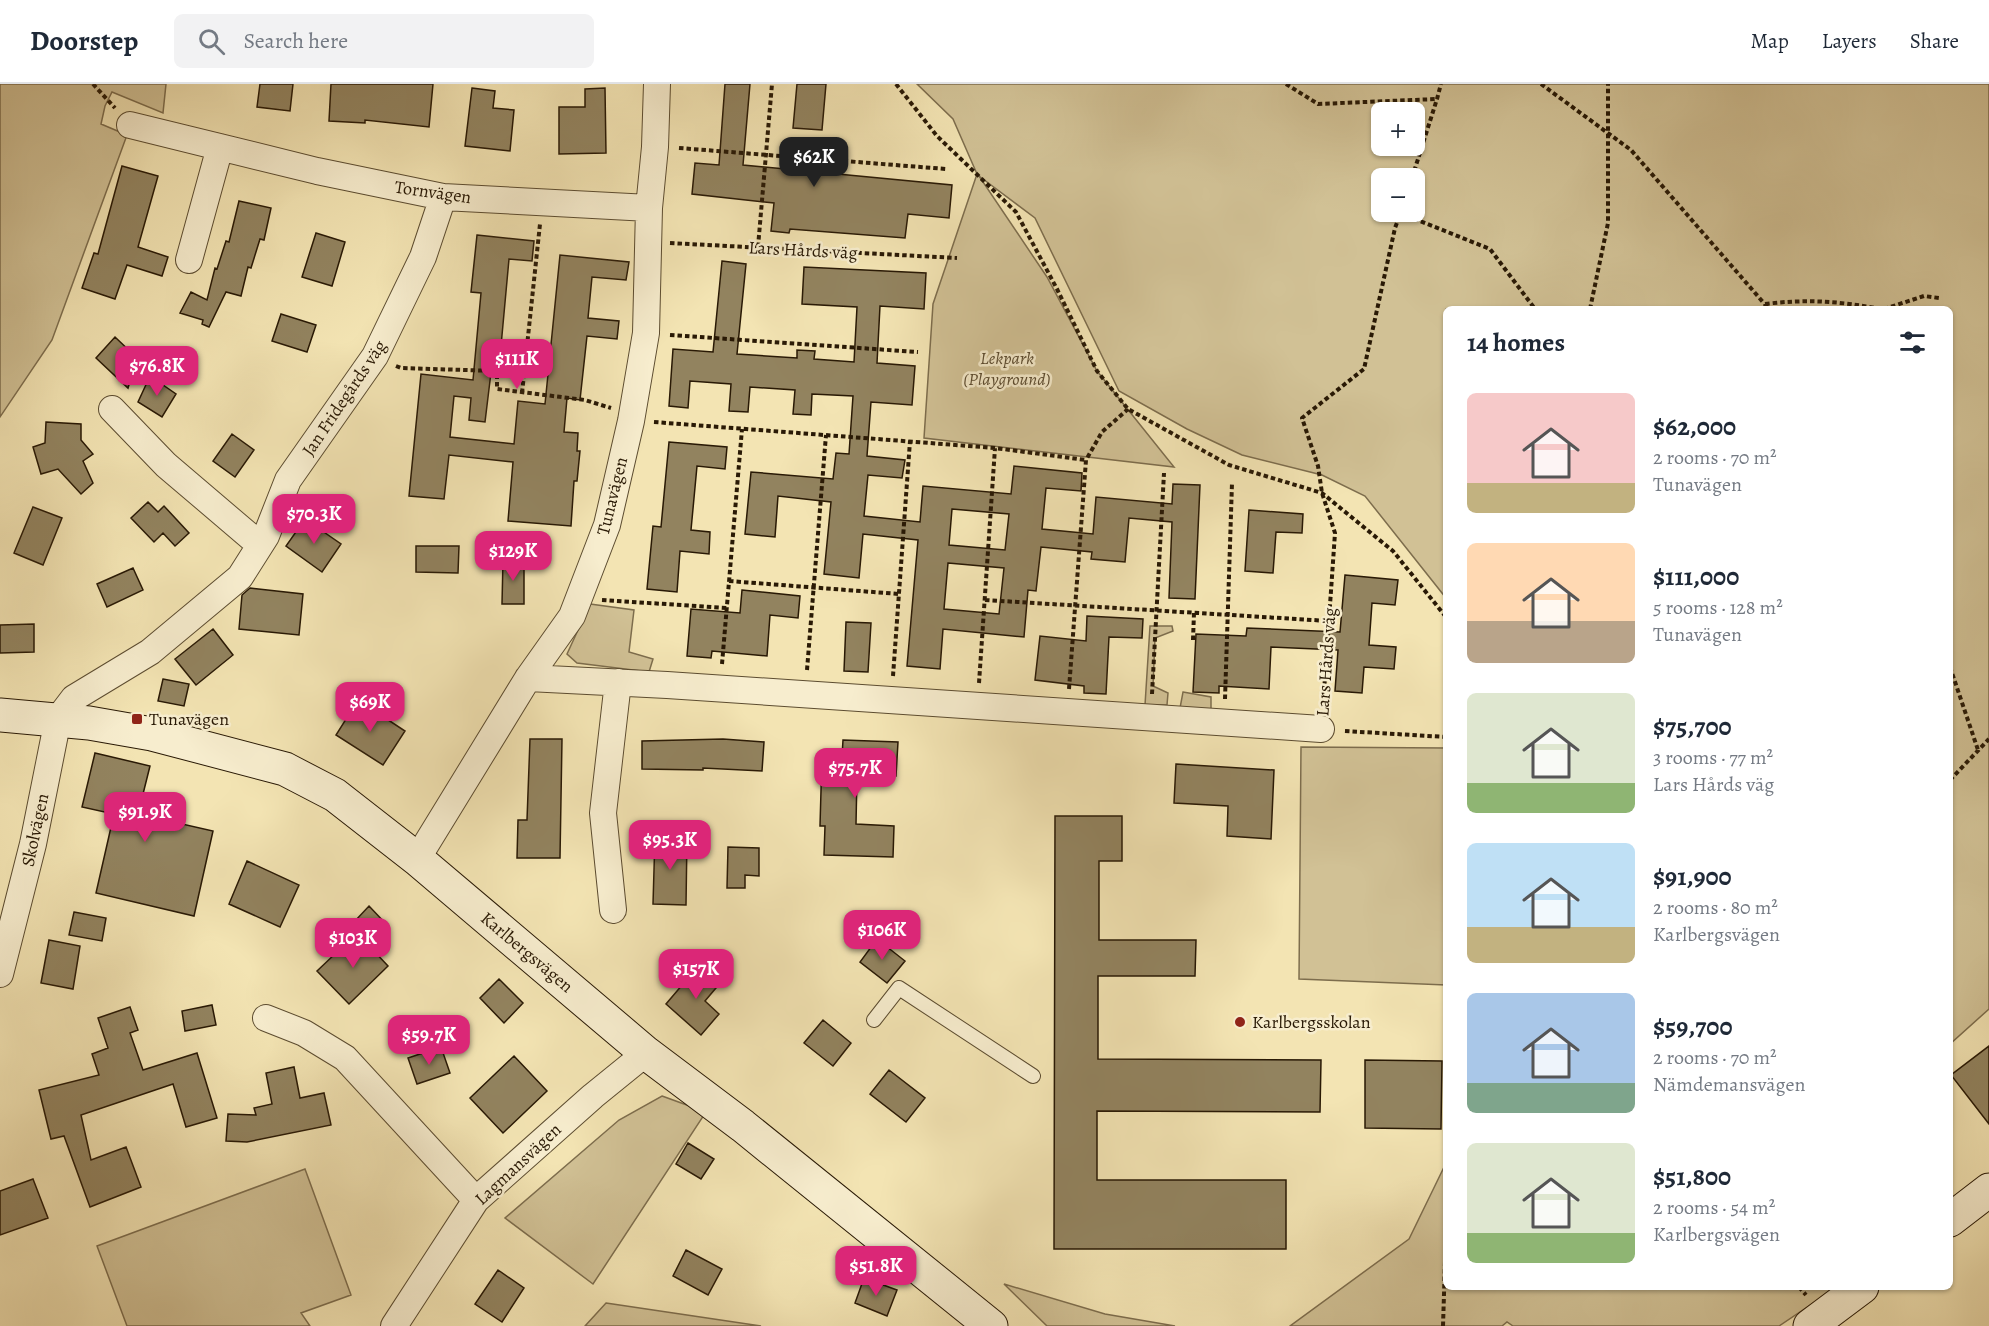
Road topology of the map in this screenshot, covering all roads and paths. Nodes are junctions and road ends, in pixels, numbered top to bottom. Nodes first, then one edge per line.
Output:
1 (93, 84) edge
2 (657, 84) edge
3 (772, 84) edge
4 (896, 84) edge
5 (1286, 84) edge
6 (1441, 84) edge
7 (1541, 84) edge
8 (1608, 84) edge
9 (1437, 99) junction
10 (130, 125) joint
11 (1608, 133) junction
12 (220, 147) junction
13 (655, 147) junction
14 (766, 155) junction
15 (1415, 168) edge
16 (946, 170) dead end
17 (443, 197) junction
18 (542, 202) junction
19 (649, 208) junction
20 (1398, 222) edge
21 (1425, 222) edge
22 (648, 242) junction
23 (758, 247) junction
24 (957, 258) dead end
25 (189, 260) dead end
26 (1939, 298) dead end
27 (1764, 304) joint
28 (1533, 306) edge
29 (1591, 306) edge
30 (1865, 306) edge
31 (1892, 306) edge
32 (646, 333) junction
33 (918, 352) dead end
34 (375, 356) junction
35 (522, 393) junction
36 (112, 409) dead end
37 (1128, 409) junction
38 (631, 421) junction
39 (742, 429) junction
40 (826, 435) junction
41 (910, 441) junction
42 (995, 448) junction
43 (1086, 460) junction
44 (1164, 473) dead end
45 (1232, 483) dead end
46 (1322, 493) junction
47 (260, 545) junction
48 (729, 581) junction
49 (813, 588) junction
50 (899, 594) junction
51 (579, 598) junction
52 (985, 600) junction
53 (1075, 606) junction
54 (727, 608) junction
55 (1157, 611) junction
56 (1194, 613) junction
57 (1443, 613) edge
58 (1228, 615) junction
59 (1329, 621) junction
60 (1193, 640) dead end
61 (1953, 676) edge
62 (528, 678) junction
63 (618, 682) junction
64 (720, 689) junction
65 (805, 694) junction
66 (891, 700) junction
67 (978, 706) junction
68 (1067, 712) junction
69 (0, 715) edge
70 (1151, 718) junction
71 (58, 719) junction
72 (1224, 723) junction
73 (1321, 729) junction
74 (1443, 737) edge
75 (1989, 739) edge
76 (1978, 750) junction
77 (1953, 777) edge
78 (417, 859) junction
79 (612, 910) dead end
80 (0, 974) edge
81 (266, 1018) dead end
82 (874, 1020) dead end
83 (646, 1053) junction
84 (1033, 1076) dead end
85 (1989, 1190) edge
86 (476, 1200) junction
87 (1953, 1218) edge
88 (1444, 1290) edge
89 (1858, 1290) edge
90 (394, 1326) edge
91 (991, 1326) edge
92 (1443, 1326) edge
93 (1810, 1326) edge

1 - 10 path
2 - 13 street, Tunavägen
3 - 14 path
4 - 37 path
5 - 9 path
6 - 9 path
7 - 11 path
8 - 11 path
9 - 15 path
10 - 12 street, Tornvägen
11 - 27 path
11 - 29 path
12 - 17 street, Tornvägen
12 - 25 street
13 - 14 path
13 - 19 street, Tunavägen
14 - 16 path
14 - 23 path
17 - 18 street, Tornvägen
17 - 34 street, Jan Fridegårds väg
18 - 19 street, Tornvägen
18 - 35 path
19 - 22 street, Tunavägen
20 - 46 path
21 - 28 path
22 - 23 path, Lars Hårds väg
22 - 32 street, Tunavägen
23 - 24 path, Lars Hårds väg
26 - 31 path
27 - 30 path
32 - 33 path
32 - 38 street, Tunavägen
34 - 35 path
34 - 47 street, Jan Fridegårds väg
35 - 38 path
36 - 47 street
37 - 43 path
37 - 46 path
38 - 39 path
38 - 51 street, Tunavägen
39 - 40 path
39 - 48 path
40 - 41 path
40 - 49 path
41 - 42 path
41 - 50 path
42 - 43 path
42 - 52 path
43 - 53 path
44 - 55 path
45 - 58 path
46 - 57 path
46 - 59 path, Lars Hårds väg
47 - 71 street, Jan Fridegårds väg
48 - 49 path
48 - 54 path
49 - 50 path
49 - 65 path
50 - 66 path
51 - 54 path
51 - 62 street, Tunavägen
52 - 53 path
52 - 67 path
53 - 55 path
53 - 68 path
54 - 64 path
55 - 56 path
55 - 70 path
56 - 58 path
56 - 60 path
58 - 59 path
58 - 72 path
59 - 73 path, Lars Hårds väg
61 - 76 path
62 - 63 street, Lars Hårds väg
62 - 78 street, Tunavägen
63 - 64 street, Lars Hårds väg
63 - 79 street
64 - 65 street, Lars Hårds väg
65 - 66 street, Lars Hårds väg
66 - 67 street, Lars Hårds väg
67 - 68 street, Lars Hårds väg
68 - 70 street, Lars Hårds väg
69 - 71 street, Karlbergsvägen
70 - 72 street, Lars Hårds väg
71 - 78 street, Karlbergsvägen
71 - 80 street, Skolvägen
72 - 73 street, Lars Hårds väg
73 - 74 path
75 - 76 path
76 - 77 path
78 - 83 street, Karlbergsvägen
81 - 86 street
82 - 84 lane
83 - 86 street, Lagmansvägen
83 - 91 street, Karlbergsvägen
85 - 87 street
86 - 90 street, Lagmansvägen
88 - 92 path
89 - 93 street

